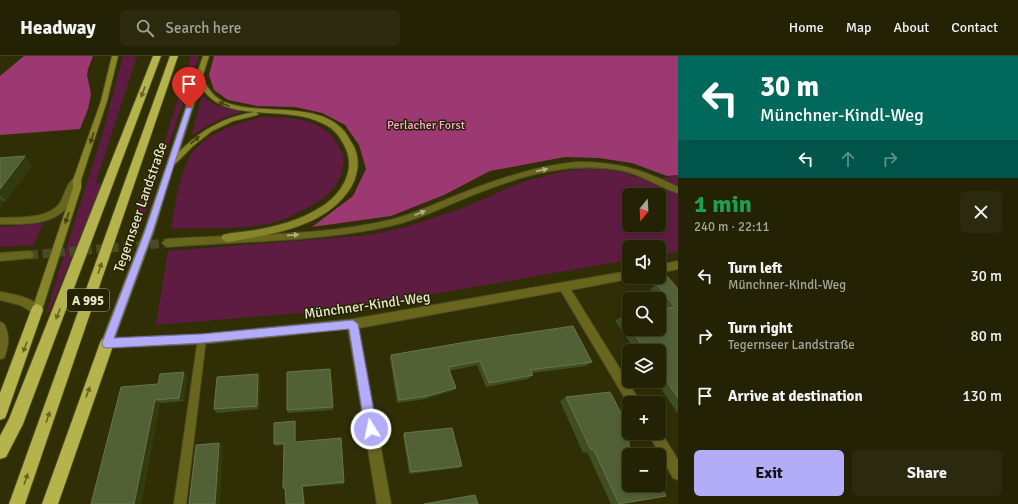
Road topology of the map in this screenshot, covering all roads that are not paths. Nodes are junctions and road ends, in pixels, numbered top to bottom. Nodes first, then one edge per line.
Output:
1 (115, 56) edge
2 (157, 56) edge
3 (174, 56) edge
4 (206, 56) edge
5 (199, 78) junction
6 (290, 112) junction
7 (169, 169) junction
8 (77, 180) junction
9 (678, 190) edge
10 (4, 221) edge
11 (226, 238) junction
12 (168, 243) tunnel mouth
13 (30, 255) tunnel mouth
14 (0, 257) edge
15 (678, 265) edge
16 (666, 268) edge
17 (622, 276) edge
18 (564, 288) junction
19 (0, 296) edge
20 (37, 310) junction
21 (353, 324) junction
22 (0, 327) edge
23 (202, 339) junction
24 (107, 343) junction
25 (0, 354) edge
26 (631, 396) edge
27 (0, 412) edge
28 (658, 440) edge
29 (0, 451) edge
30 (678, 472) edge
31 (17, 504) edge
32 (50, 504) edge
33 (180, 504) edge
34 (384, 504) edge

1 -> 8 main road
2 -> 29 highway
31 -> 3 highway, A 995
4 - 5 main road, Tegernseer Landstraße
6 -> 5 main road
5 - 7 main road, Tegernseer Landstraße
7 -> 6 main road
6 - 11 main road
7 - 24 main road, Tegernseer Landstraße
8 - 10 street
8 -> 20 main road
11 -> 9 street
11 - 12 street
13 - 14 street
15 - 16 street
17 - 18 street, Münchner-Kindl-Weg
18 - 21 street, Münchner-Kindl-Weg
18 - 26 street
19 - 20 street
20 -> 27 highway
21 - 23 street, Münchner-Kindl-Weg
21 - 34 street
22 - 25 street
23 - 24 street, Münchner-Kindl-Weg
23 - 33 lane
32 -> 24 highway
28 - 30 street

